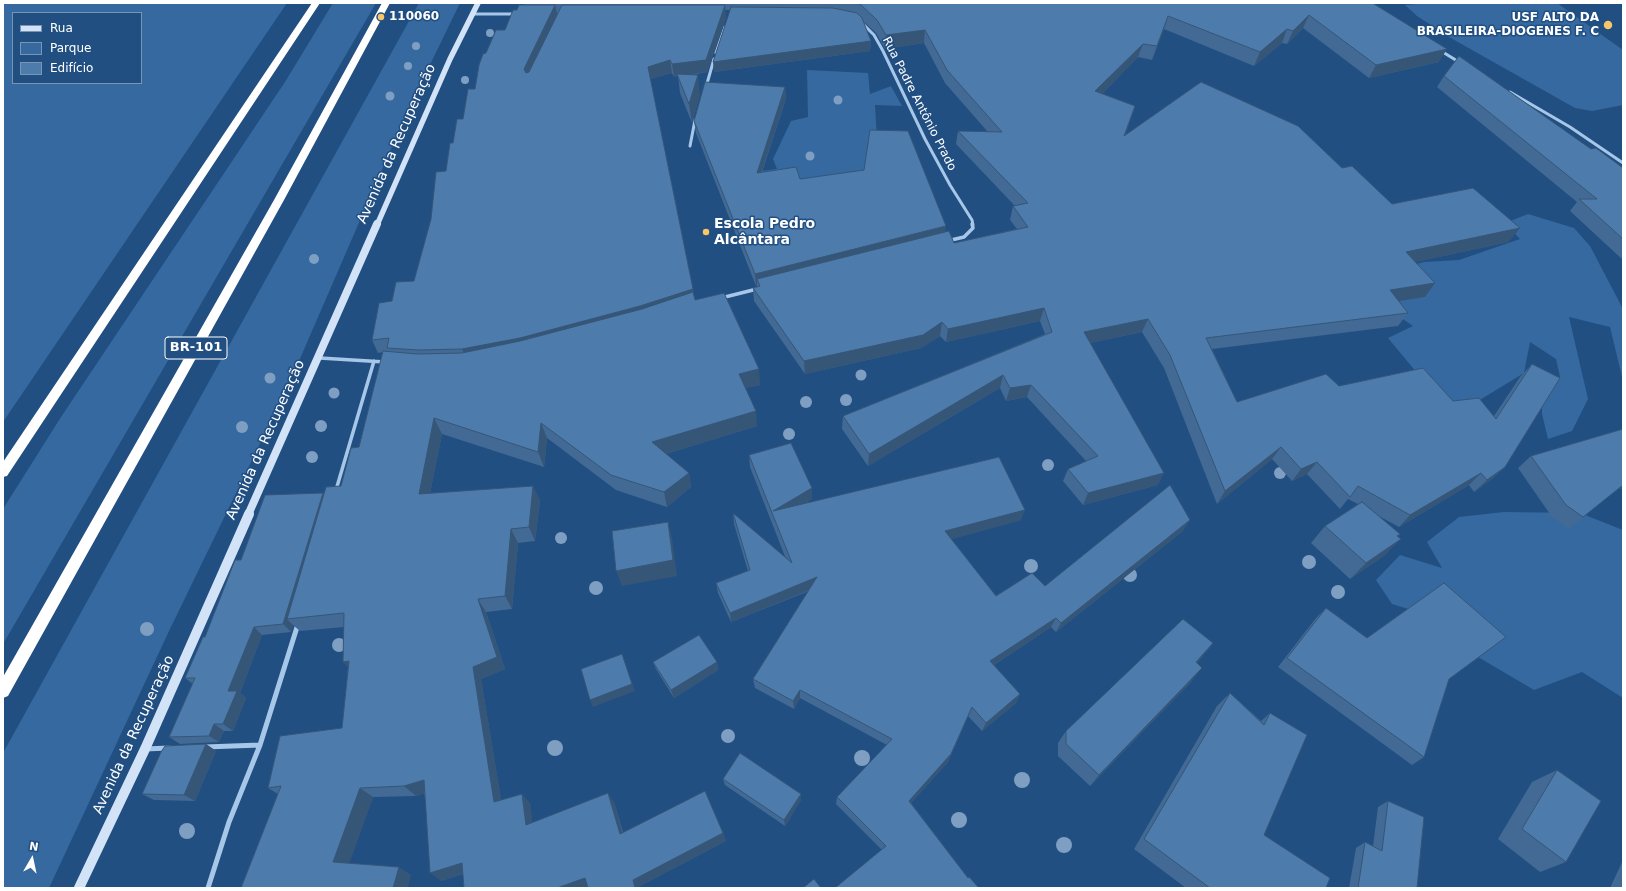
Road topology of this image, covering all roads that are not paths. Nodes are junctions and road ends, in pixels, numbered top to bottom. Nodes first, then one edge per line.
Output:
1 (316, 3) edge
2 (386, 3) edge
3 (478, 3) edge
4 (472, 14) junction
5 (523, 14) edge
6 (858, 20) edge
7 (725, 26) edge
8 (1434, 47) edge
9 (1464, 66) edge
10 (1503, 88) edge
11 (704, 91) edge
12 (696, 117) edge
13 (690, 146) dead end
14 (1623, 163) edge
15 (941, 242) edge
16 (764, 287) edge
17 (718, 299) edge
18 (320, 358) junction
19 (374, 361) junction
20 (389, 363) edge
21 (3, 472) edge
22 (334, 494) edge
23 (300, 616) edge
24 (3, 691) edge
25 (260, 745) junction
26 (199, 747) edge
27 (176, 748) edge
28 (145, 749) junction
29 (79, 888) edge
30 (208, 888) edge

1 - 21 highway
2 - 24 highway, BR-101
3 - 4 main road, Avenida da Recuperação
4 - 5 street
4 - 18 main road, Avenida da Recuperação
6 - 15 street, Rua Padre Antônio Prado
7 - 11 street
8 - 9 street
10 - 14 street
12 - 13 street
16 - 17 street
18 - 19 street
18 - 28 main road, Avenida da Recuperação
19 - 20 street
19 - 22 street
23 - 25 street
25 - 26 street
25 - 30 street
27 - 28 street
28 - 29 main road, Avenida da Recuperação

